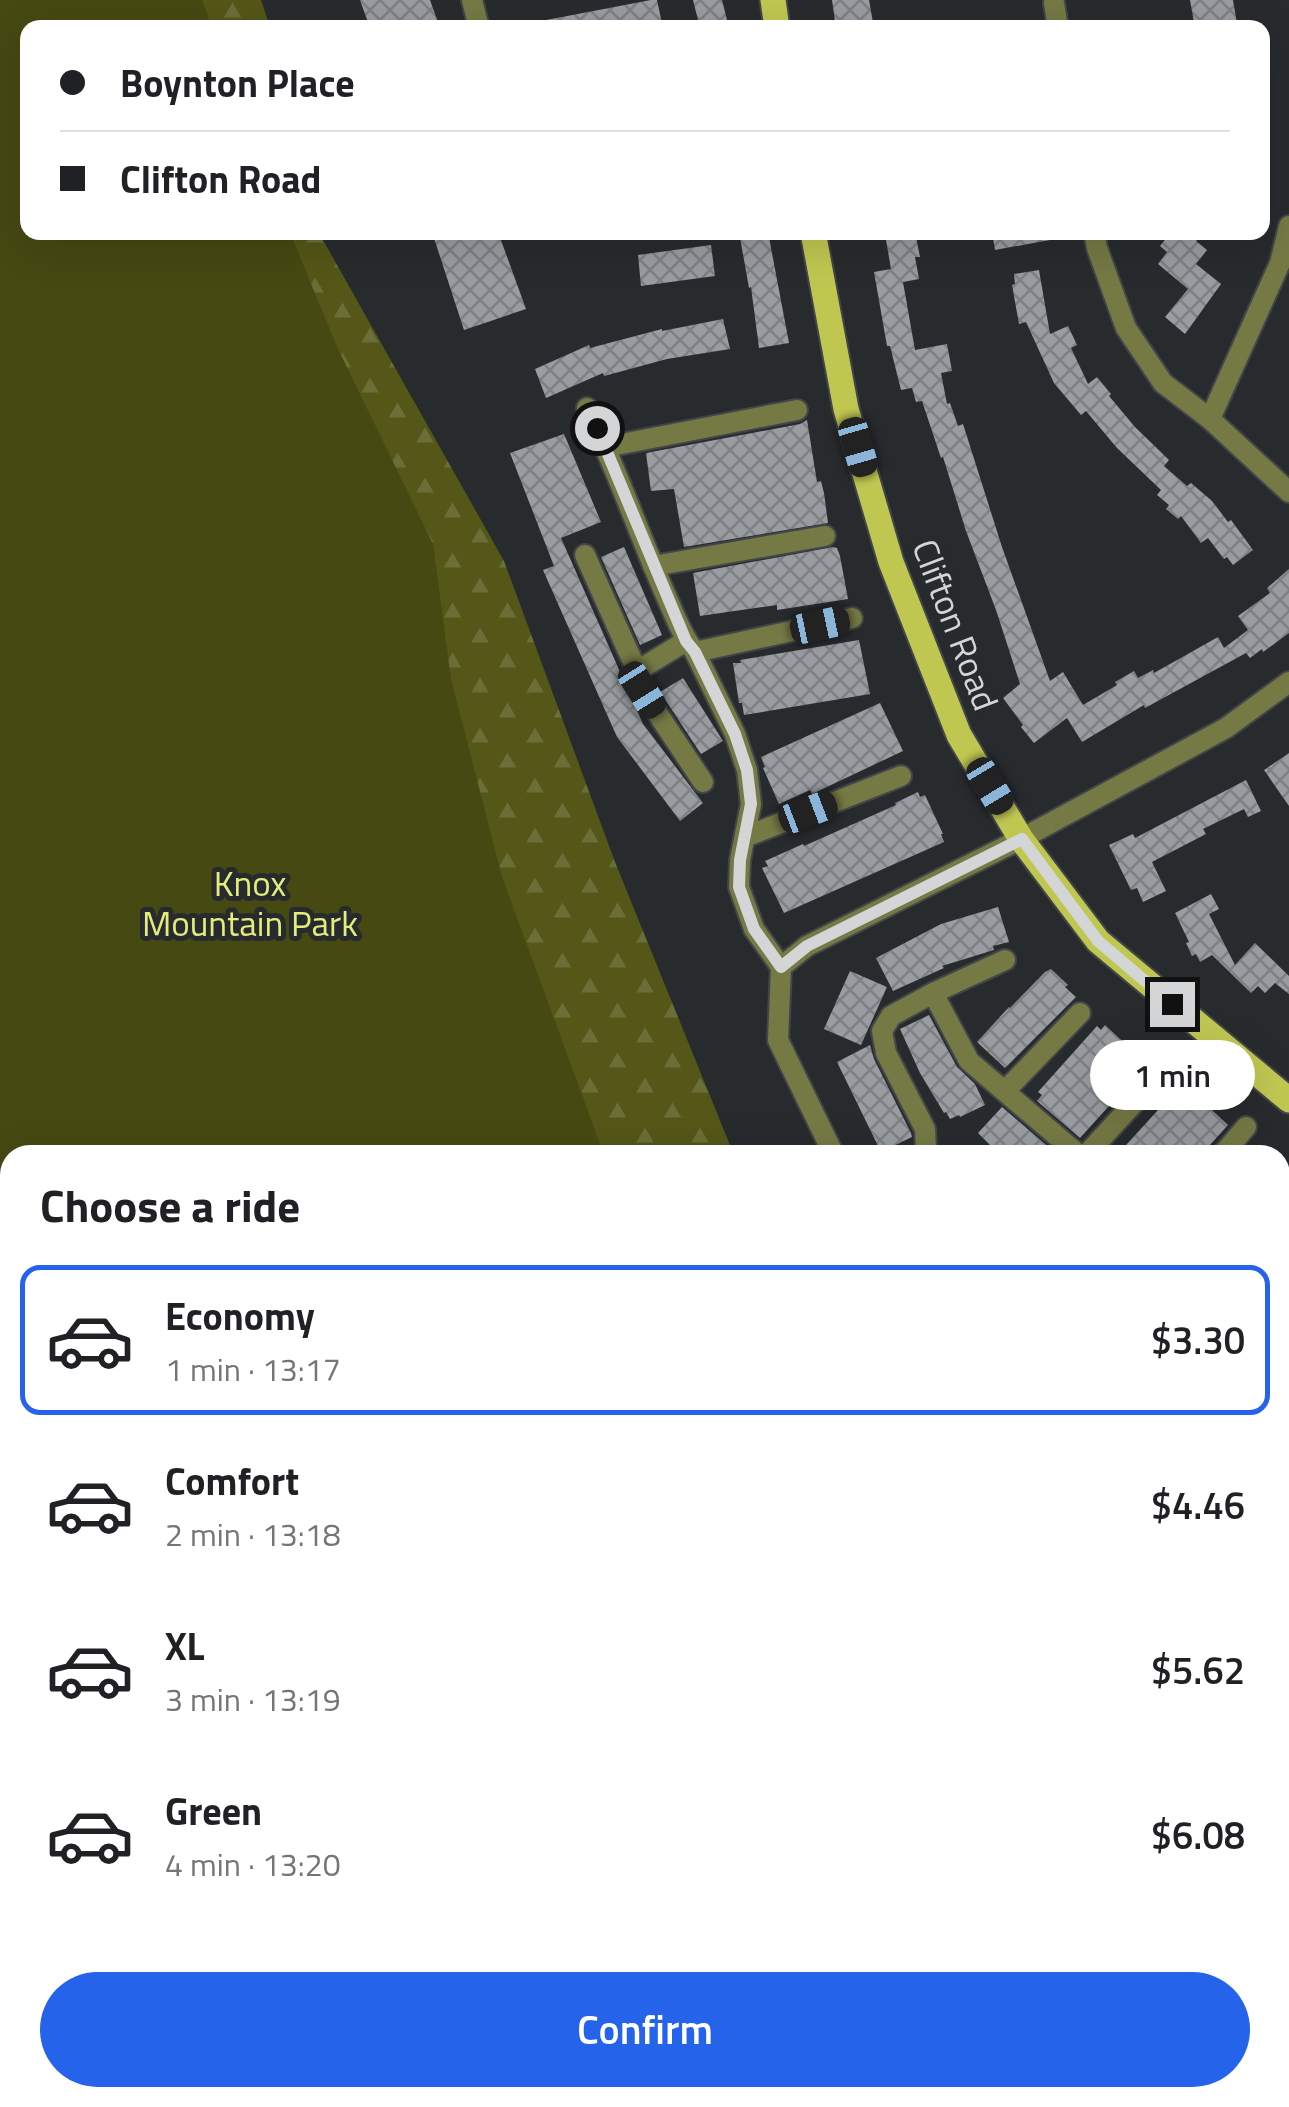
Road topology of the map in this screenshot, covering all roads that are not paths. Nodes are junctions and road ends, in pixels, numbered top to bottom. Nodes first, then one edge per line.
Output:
1 (1054, 3) dead end
2 (1057, 20) edge
3 (1289, 226) edge
4 (814, 240) edge
5 (1096, 240) edge
6 (587, 408) dead end
7 (797, 410) dead end
8 (1210, 419) junction
9 (606, 447) junction
10 (1289, 492) edge
11 (825, 536) dead end
12 (585, 555) dead end
13 (653, 566) junction
14 (852, 618) dead end
15 (691, 647) junction
16 (636, 672) junction
17 (1288, 683) edge
18 (902, 776) dead end
19 (704, 782) dead end
20 (745, 837) junction
21 (1022, 839) junction
22 (1006, 960) dead end
23 (781, 967) junction
24 (933, 993) junction
25 (1080, 1013) dead end
26 (1156, 1078) dead end
27 (1004, 1091) junction
28 (1289, 1100) edge
29 (1246, 1127) dead end
30 (829, 1145) edge
31 (926, 1145) edge
32 (1071, 1145) edge
33 (1092, 1145) edge
34 (1231, 1145) edge

1 - 2 street
3 - 8 street
4 - 21 main road, Clifton Road
5 - 8 street
6 - 9 street
7 - 9 street
8 - 10 street
9 - 13 street
11 - 13 street
12 - 16 street
13 - 15 street
14 - 15 street
15 - 16 street
15 - 20 street
16 - 19 street
17 - 21 street
18 - 20 street
20 - 23 street
21 - 23 street
21 - 28 main road, Clifton Road
22 - 24 street
23 - 30 street
24 - 27 street
24 - 31 street
25 - 27 street
26 - 33 street
27 - 32 street
29 - 34 street

